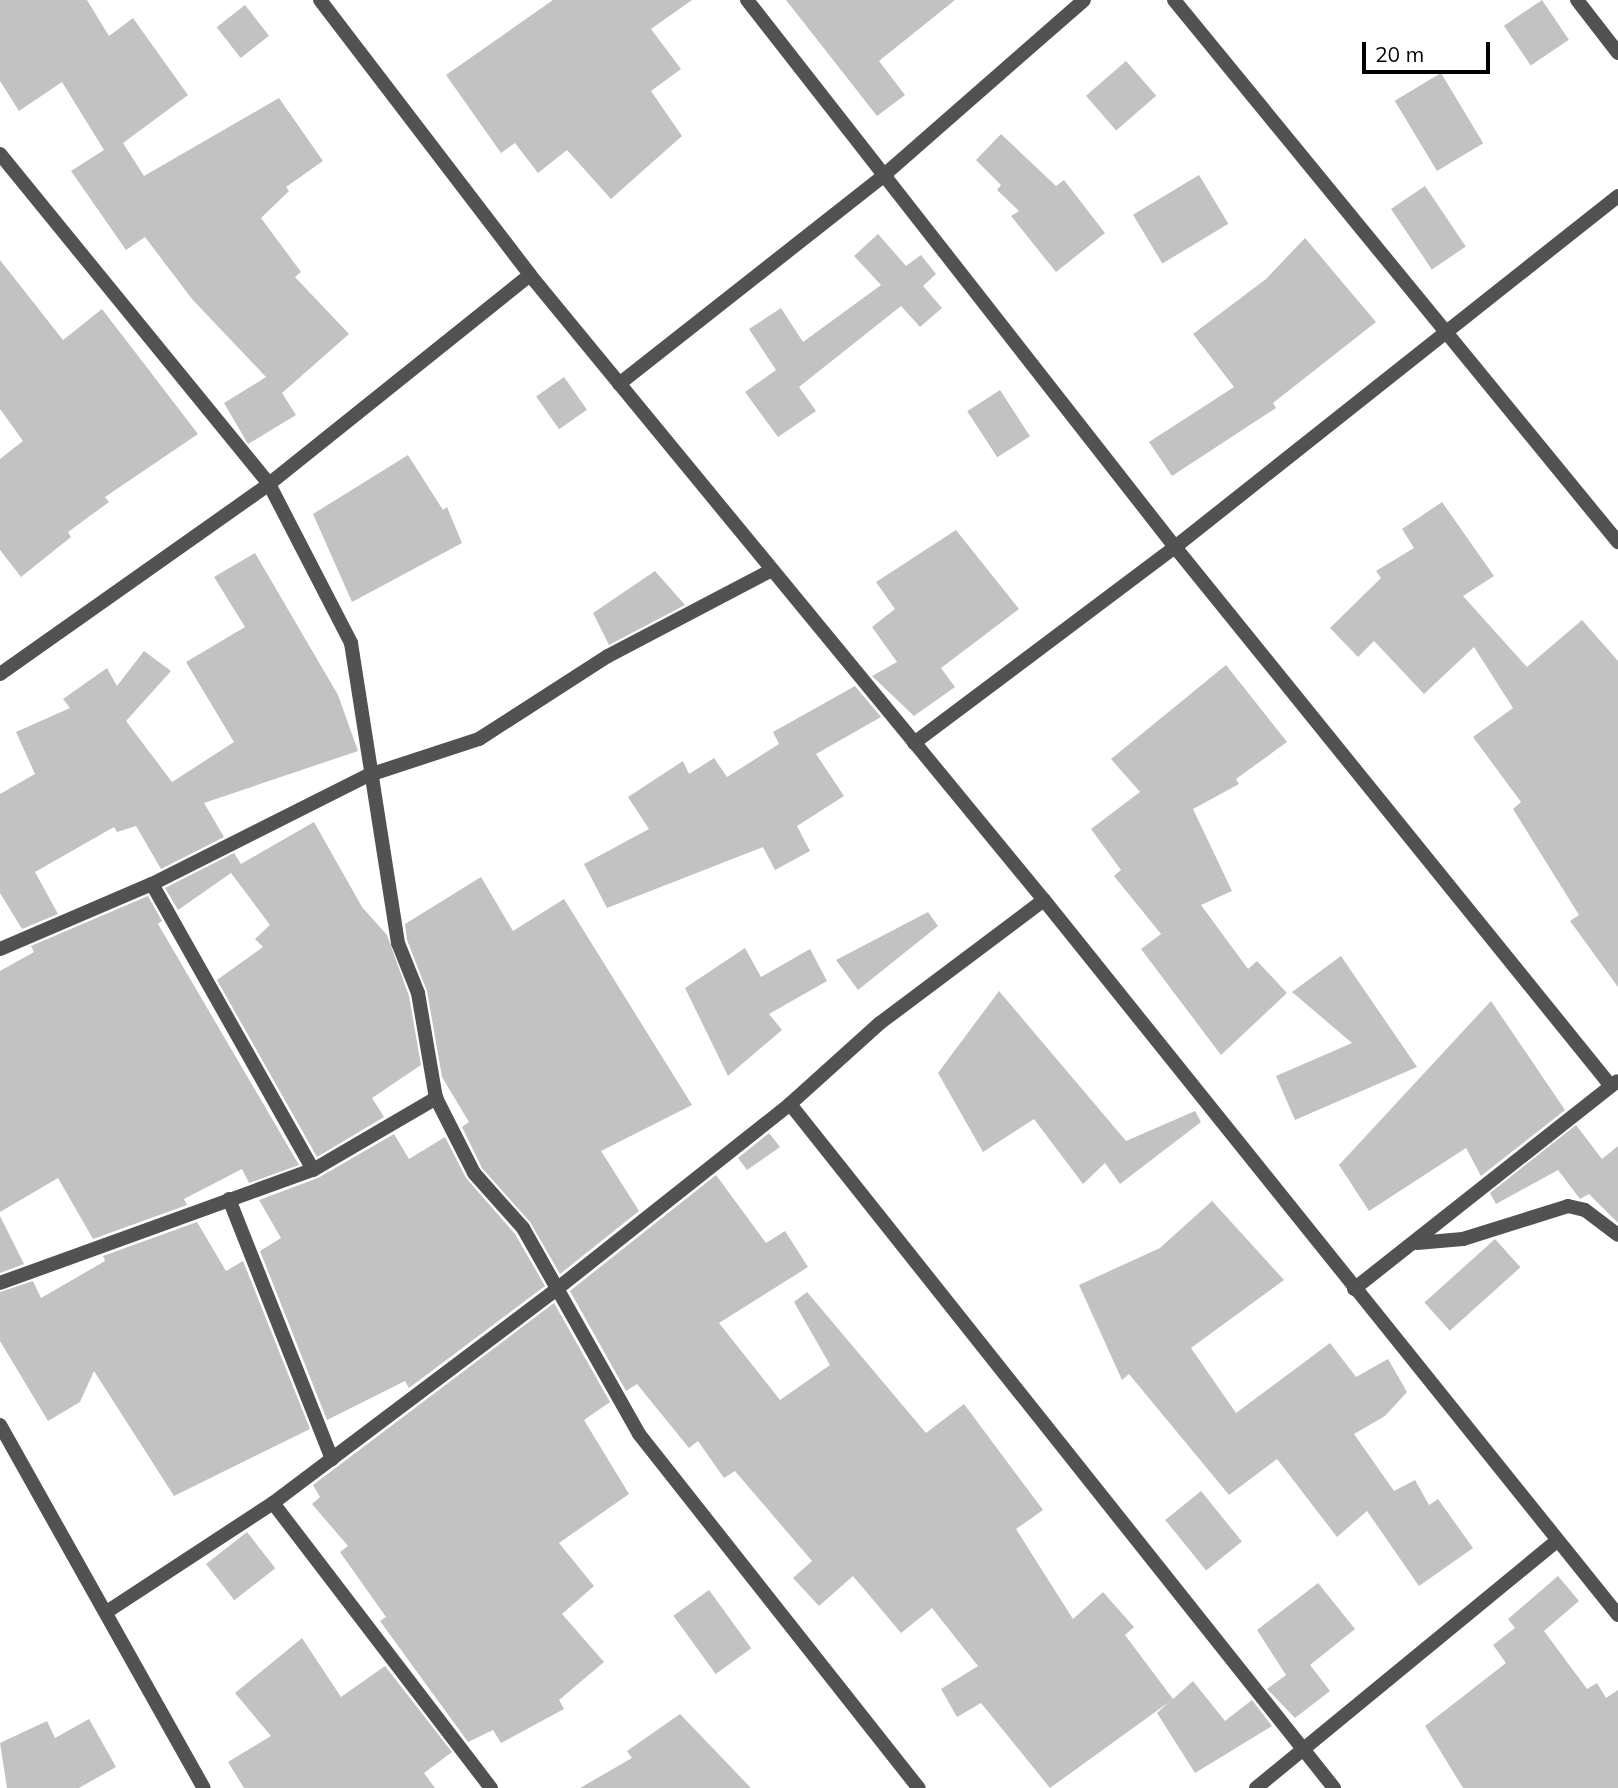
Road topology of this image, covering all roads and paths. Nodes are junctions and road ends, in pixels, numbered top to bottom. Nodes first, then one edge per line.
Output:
1 (320, 0) edge
2 (747, 0) edge
3 (1084, 0) edge
4 (1174, 0) edge
5 (1577, 0) edge
6 (1618, 53) edge
7 (0, 155) edge
8 (883, 176) junction
9 (1618, 195) edge
10 (530, 275) junction
11 (1451, 331) junction
12 (619, 383) junction
13 (269, 484) junction
14 (1618, 542) edge
15 (1175, 547) junction
16 (772, 570) junction
17 (2, 668) edge
18 (914, 743) junction
19 (369, 775) junction
20 (152, 884) junction
21 (1044, 900) junction
22 (0, 948) edge
23 (1615, 1083) edge
24 (436, 1098) junction
25 (790, 1104) junction
26 (313, 1170) junction
27 (229, 1199) junction
28 (1618, 1235) edge
29 (1417, 1243) junction
30 (0, 1283) edge
31 (1354, 1289) junction
32 (553, 1292) junction
33 (0, 1425) edge
34 (332, 1459) junction
35 (273, 1503) junction
36 (1556, 1542) junction
37 (108, 1611) junction
38 (1618, 1615) edge
39 (1301, 1749) junction
40 (204, 1788) edge
41 (491, 1788) edge
42 (919, 1788) edge
43 (1256, 1788) edge
44 (1334, 1788) edge

1 - 10 street
2 - 8 street
3 - 8 street
4 - 11 street
5 - 6 street
7 - 13 street
8 - 12 street
8 - 15 street
9 - 11 street
10 - 12 street
10 - 13 street
11 - 14 street
11 - 15 street
12 - 16 street
13 - 17 street
13 - 19 street
15 - 18 street
15 - 23 street
16 - 18 street
16 - 19 street
18 - 21 street
19 - 20 street
19 - 24 street
20 - 22 street
20 - 26 street
21 - 25 street
21 - 31 street
23 - 29 street
24 - 26 street
24 - 32 street
25 - 32 street
25 - 39 street
26 - 27 street
27 - 30 street
27 - 34 street
28 - 29 street
29 - 31 street
31 - 36 street
32 - 34 street
32 - 42 street
33 - 37 street
34 - 35 street
35 - 37 street
35 - 41 street
36 - 38 street
36 - 39 street
37 - 40 street
39 - 43 street
39 - 44 street

